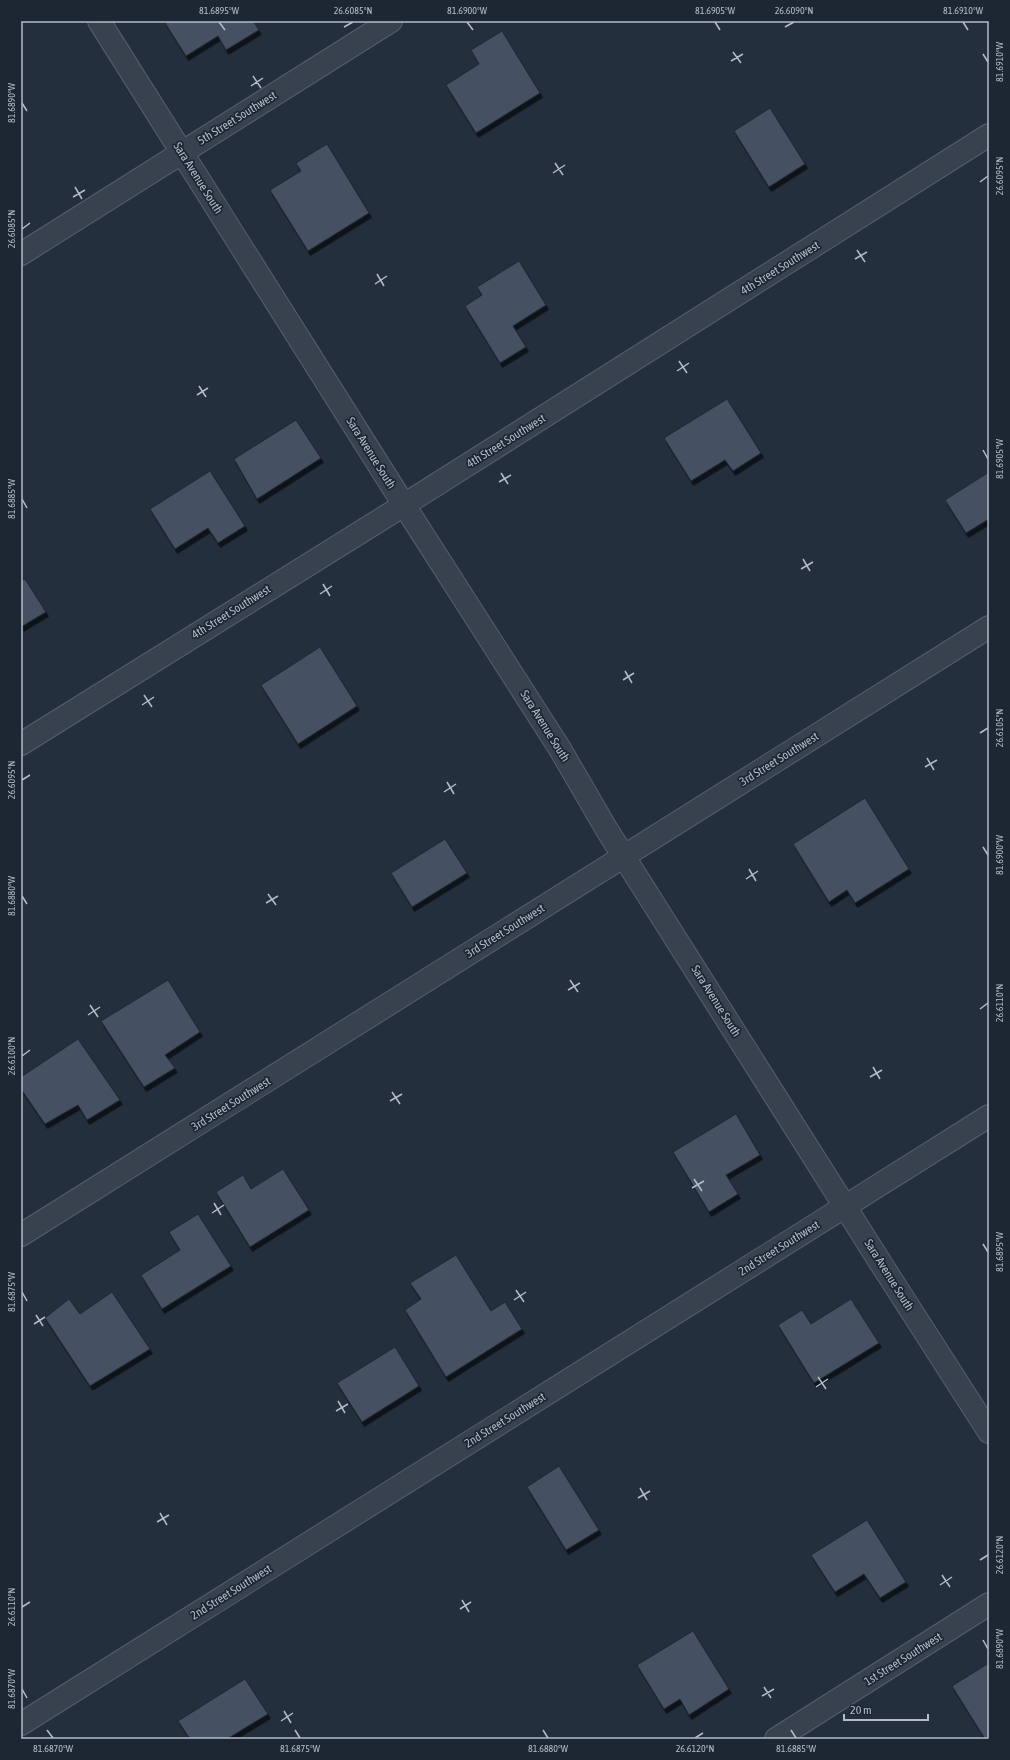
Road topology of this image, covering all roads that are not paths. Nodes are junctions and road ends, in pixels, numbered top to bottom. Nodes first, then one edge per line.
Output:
1 (99, 21) edge
2 (391, 21) edge
3 (989, 135) edge
4 (182, 152) junction
5 (21, 254) edge
6 (404, 505) junction
7 (989, 627) edge
8 (21, 744) edge
9 (625, 856) junction
10 (989, 1116) edge
11 (846, 1206) junction
12 (21, 1235) edge
13 (989, 1432) edge
14 (989, 1604) edge
15 (21, 1724) edge
16 (776, 1739) edge

1 - 4 street, Sara Avenue South
2 - 4 street, 5th Street Southwest
3 - 6 street, 4th Street Southwest
4 - 5 street, 5th Street Southwest
4 - 6 street, Sara Avenue South
6 - 8 street, 4th Street Southwest
6 - 9 street, Sara Avenue South
7 - 9 street, 3rd Street Southwest
9 - 11 street, Sara Avenue South
9 - 12 street, 3rd Street Southwest
10 - 11 street, 2nd Street Southwest
11 - 13 street, Sara Avenue South
11 - 15 street, 2nd Street Southwest
14 - 16 street, 1st Street Southwest

